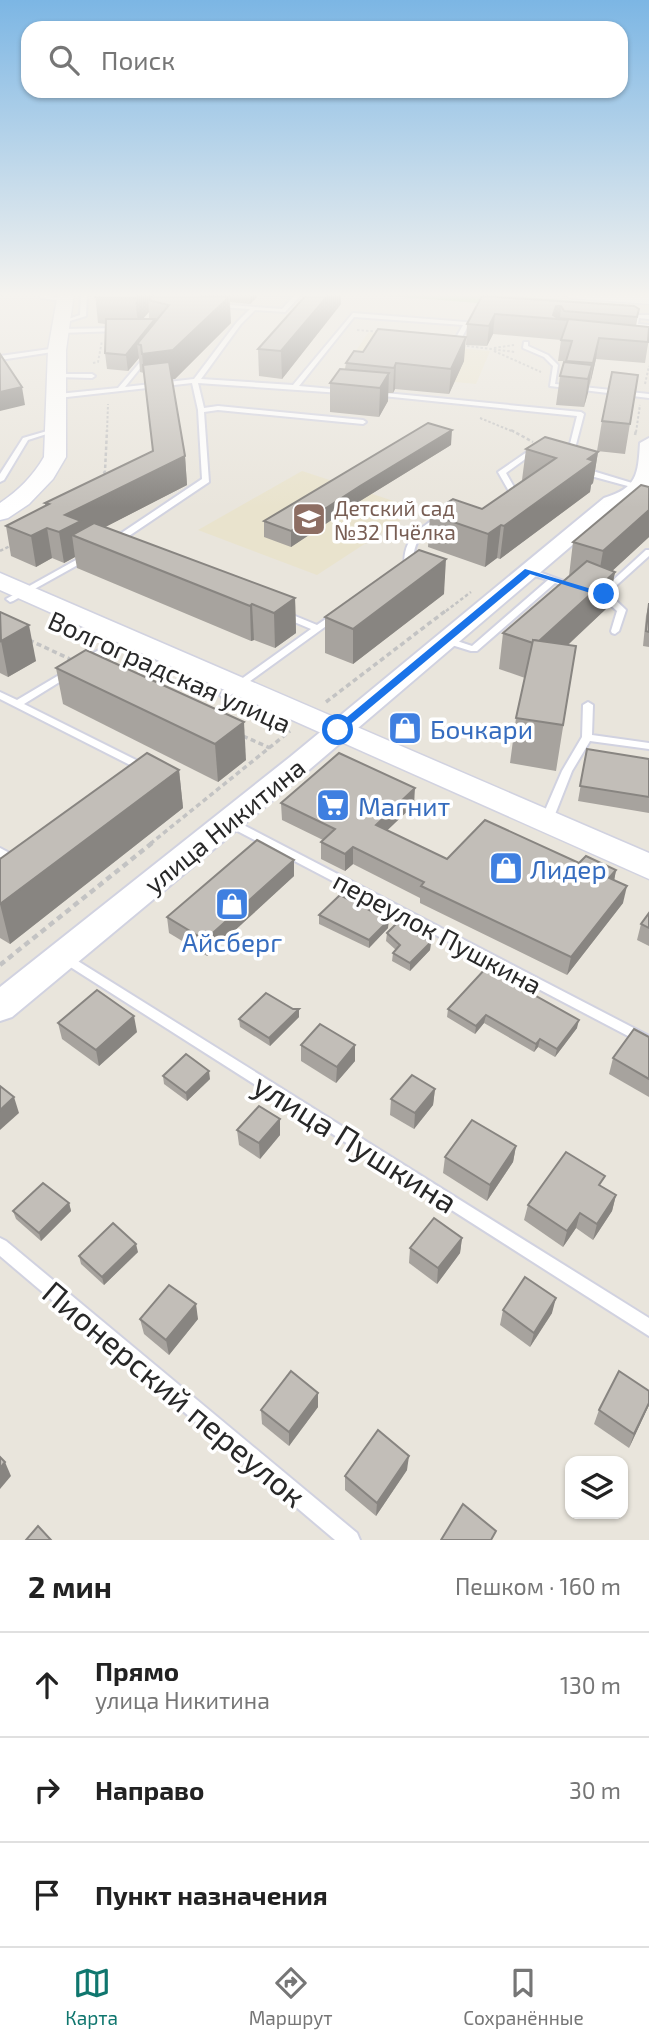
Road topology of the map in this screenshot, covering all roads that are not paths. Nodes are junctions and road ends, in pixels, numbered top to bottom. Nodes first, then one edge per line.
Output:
1 (50, 365) edge
2 (55, 365) edge
3 (139, 365) edge
4 (208, 365) edge
5 (313, 365) edge
6 (555, 365) edge
7 (58, 376) junction
8 (92, 376) dead end
9 (195, 382) junction
10 (295, 387) junction
11 (120, 389) junction
12 (354, 392) edge
13 (366, 393) edge
14 (58, 396) junction
15 (646, 396) edge
16 (201, 410) junction
17 (363, 422) dead end
18 (50, 432) junction
19 (642, 441) edge
20 (547, 460) edge
21 (568, 464) edge
22 (579, 470) edge
23 (0, 480) edge
24 (638, 486) junction
25 (504, 501) edge
26 (0, 502) edge
27 (0, 513) edge
28 (449, 514) edge
29 (121, 550) edge
30 (96, 552) edge
31 (649, 552) edge
32 (528, 571) junction
33 (398, 574) edge
34 (553, 580) junction
35 (578, 587) edge
36 (9, 591) edge
37 (591, 591) edge
38 (604, 594) junction
39 (269, 609) edge
40 (341, 613) edge
41 (318, 628) junction
42 (615, 631) dead end
43 (445, 640) junction
44 (112, 645) junction
45 (232, 691) junction
46 (0, 695) edge
47 (17, 704) junction
48 (588, 705) dead end
49 (317, 728) junction
50 (587, 737) junction
51 (649, 746) edge
52 (137, 778) edge
53 (228, 821) junction
54 (546, 822) junction
55 (0, 852) edge
56 (28, 854) edge
57 (649, 867) edge
58 (649, 878) edge
59 (63, 956) junction
60 (0, 1007) edge
61 (649, 1042) edge
62 (0, 1247) edge
63 (649, 1328) edge
64 (350, 1540) edge

1 - 18 main road
2 - 7 main road
3 - 11 lane
4 - 9 lane
5 - 10 lane
6 - 15 lane
7 - 8 lane
7 - 14 main road
9 - 10 lane
9 - 11 lane
9 - 16 lane
10 - 12 lane
11 - 14 lane
13 - 21 lane
14 - 18 main road
16 - 17 lane
16 - 29 lane
18 - 23 lane
18 - 26 main road
18 - 27 main road
19 - 24 street
20 - 25 lane
22 - 24 lane
24 - 32 street, улица Никитина
28 - 33 lane
30 - 36 lane
31 - 38 lane
32 - 34 lane
32 - 43 street, улица Никитина
34 - 35 lane
34 - 43 lane
36 - 44 main road, Волгоградская улица
36 - 45 main road
37 - 38 lane
38 - 42 lane
39 - 41 lane
40 - 41 lane
41 - 45 lane
43 - 49 street, улица Никитина
44 - 45 main road, Волгоградская улица
44 - 47 lane
45 - 49 main road, Волгоградская улица
46 - 47 lane
47 - 52 lane
48 - 50 lane
49 - 53 street, улица Никитина
49 - 54 main road
49 - 58 main road, Волгоградская улица
50 - 51 lane
50 - 54 lane
53 - 59 street, улица Никитина
53 - 61 lane, переулок Пушкина
54 - 57 main road
55 - 56 lane
59 - 60 street, улица Никитина
59 - 63 lane, улица Пушкина
62 - 64 lane, Пионерский переулок

